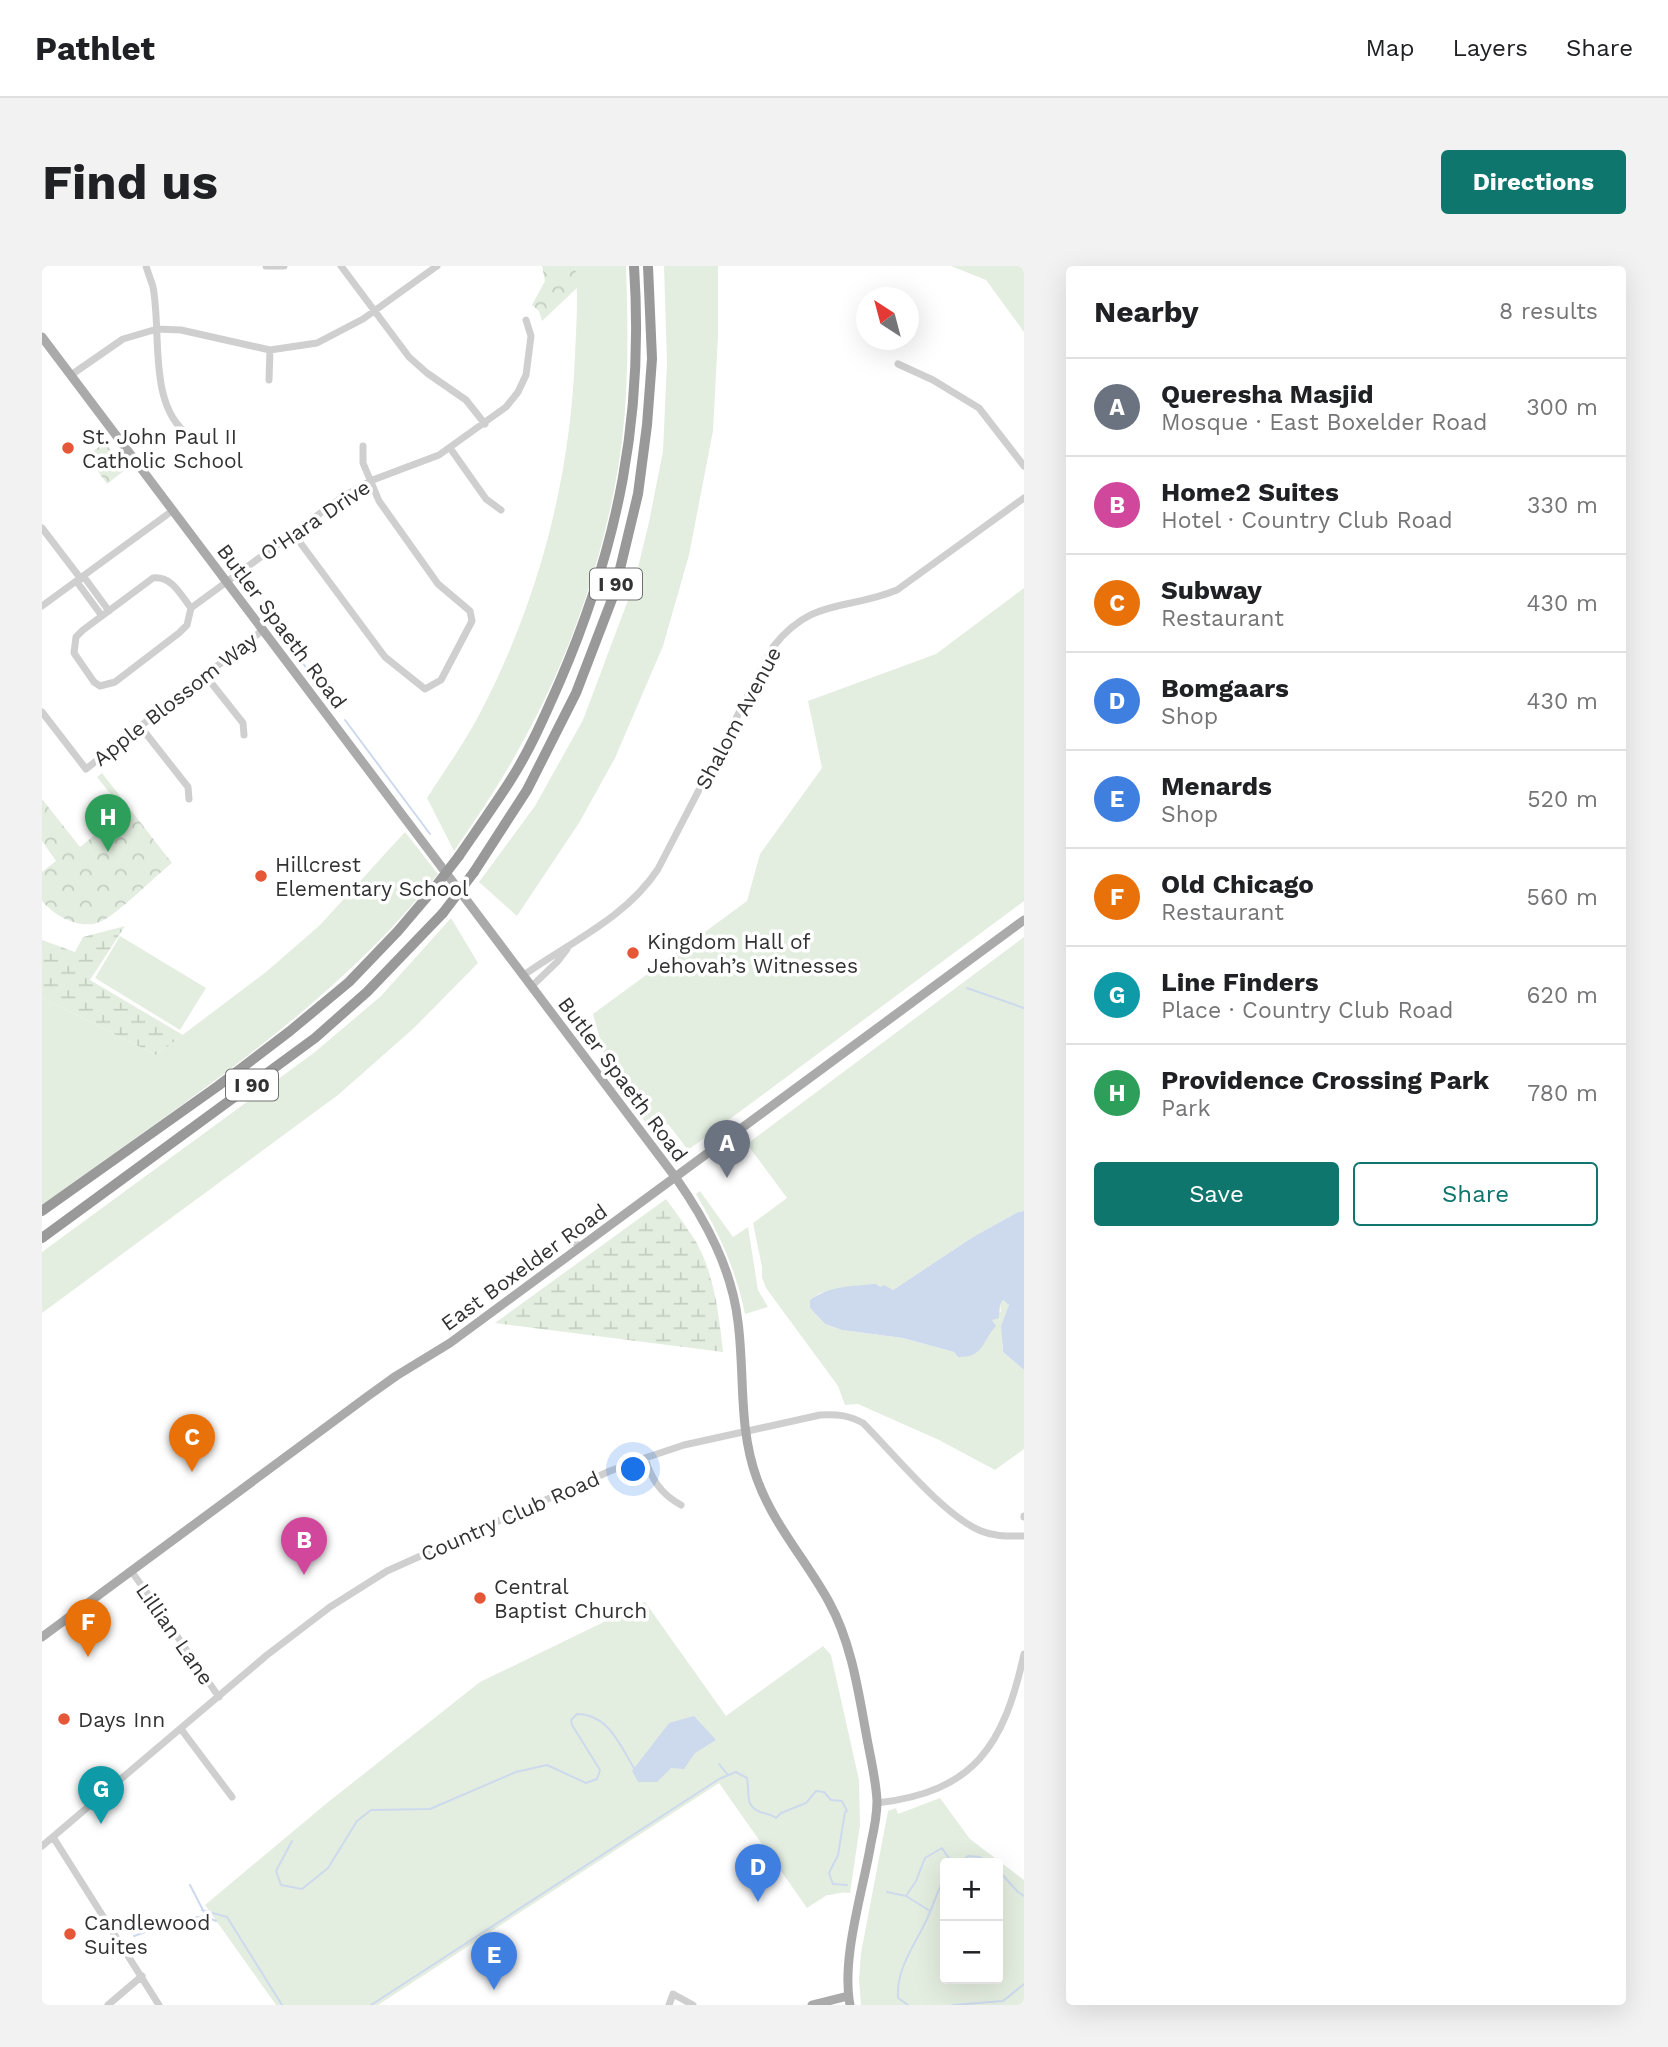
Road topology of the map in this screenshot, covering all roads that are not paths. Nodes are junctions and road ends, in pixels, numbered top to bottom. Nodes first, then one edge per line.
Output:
1 (146, 266) edge
2 (266, 266) edge
3 (284, 266) edge
4 (341, 266) edge
5 (437, 266) edge
6 (648, 266) edge
7 (634, 269) edge
8 (375, 311) junction
9 (526, 320) dead end
10 (157, 329) junction
11 (42, 337) edge
12 (270, 350) junction
13 (898, 364) dead end
14 (71, 375) junction
15 (269, 380) dead end
16 (485, 424) junction
17 (190, 436) dead end
18 (363, 446) dead end
19 (450, 448) junction
20 (1024, 466) edge
21 (370, 481) junction
22 (1024, 498) edge
23 (501, 510) dead end
24 (172, 511) junction
25 (42, 528) edge
26 (293, 533) junction
27 (81, 579) junction
28 (226, 581) junction
29 (42, 606) edge
30 (191, 608) junction
31 (106, 613) junction
32 (263, 630) junction
33 (205, 675) junction
34 (42, 712) edge
35 (140, 726) junction
36 (244, 735) dead end
37 (189, 799) dead end
38 (1024, 920) edge
39 (567, 948) junction
40 (524, 975) junction
41 (532, 986) junction
42 (676, 1178) junction
43 (42, 1212) edge
44 (569, 1234) dead end
45 (42, 1238) edge
46 (580, 1248) junction
47 (745, 1431) junction
48 (645, 1458) junction
49 (681, 1505) dead end
50 (1024, 1536) edge
51 (131, 1571) junction
52 (42, 1637) edge
53 (1024, 1654) edge
54 (1023, 1667) edge
55 (219, 1697) junction
56 (181, 1729) junction
57 (232, 1797) dead end
58 (877, 1803) junction
59 (53, 1837) junction
60 (42, 1846) edge
61 (142, 1976) junction
62 (849, 2001) edge
63 (108, 2005) edge
64 (159, 2005) edge
65 (669, 2005) edge
66 (693, 2005) edge
67 (812, 2005) edge

1 - 10 street
2 - 3 street
4 - 8 street
5 - 8 street
6 - 45 highway, I 90, bridge
7 - 43 highway, I 90, bridge
8 - 12 street
8 - 16 street
9 - 16 street, O'Hara Drive
10 - 12 street
10 - 14 street
10 - 17 street
11 - 14 main road, Butler Spaeth Road
12 - 15 street
13 - 20 street
14 - 24 main road, Butler Spaeth Road
16 - 19 street, O'Hara Drive
18 - 21 street
19 - 21 street, O'Hara Drive
19 - 23 street
21 - 26 street, O'Hara Drive
21 - 26 street
22 - 39 street, Shalom Avenue
24 - 27 street
24 - 28 main road, Butler Spaeth Road
25 - 27 street
26 - 28 street, O'Hara Drive
27 - 29 street
27 - 31 street
28 - 30 street, O'Hara Drive
28 - 32 main road, Butler Spaeth Road
30 - 31 street
30 - 31 street
32 - 33 street, Apple Blossom Way
32 - 40 main road, Butler Spaeth Road
33 - 35 street, Apple Blossom Way
33 - 36 street
34 - 35 street, Apple Blossom Way
35 - 37 street
38 - 42 main road, East Boxelder Road
39 - 40 street, Shalom Avenue
39 - 41 street, Shalom Avenue
40 - 41 main road, Butler Spaeth Road
41 - 42 main road, Butler Spaeth Road
42 - 46 main road, East Boxelder Road
42 - 47 main road, Butler Spaeth Road
44 - 46 street
46 - 51 main road, East Boxelder Road
47 - 48 street, Country Club Road
47 - 50 street, Country Club Road
47 - 58 main road, Butler Spaeth Road
48 - 49 street
48 - 55 street, Country Club Road
51 - 52 main road, East Boxelder Road
51 - 55 street, Lillian Lane
53 - 54 street
54 - 58 street
55 - 56 street, Country Club Road
56 - 57 street
56 - 59 street, Country Club Road
58 - 62 main road, Butler Spaeth Road
59 - 60 street, Country Club Road
59 - 61 street
61 - 63 street
61 - 64 street
62 - 67 main road
65 - 66 street

